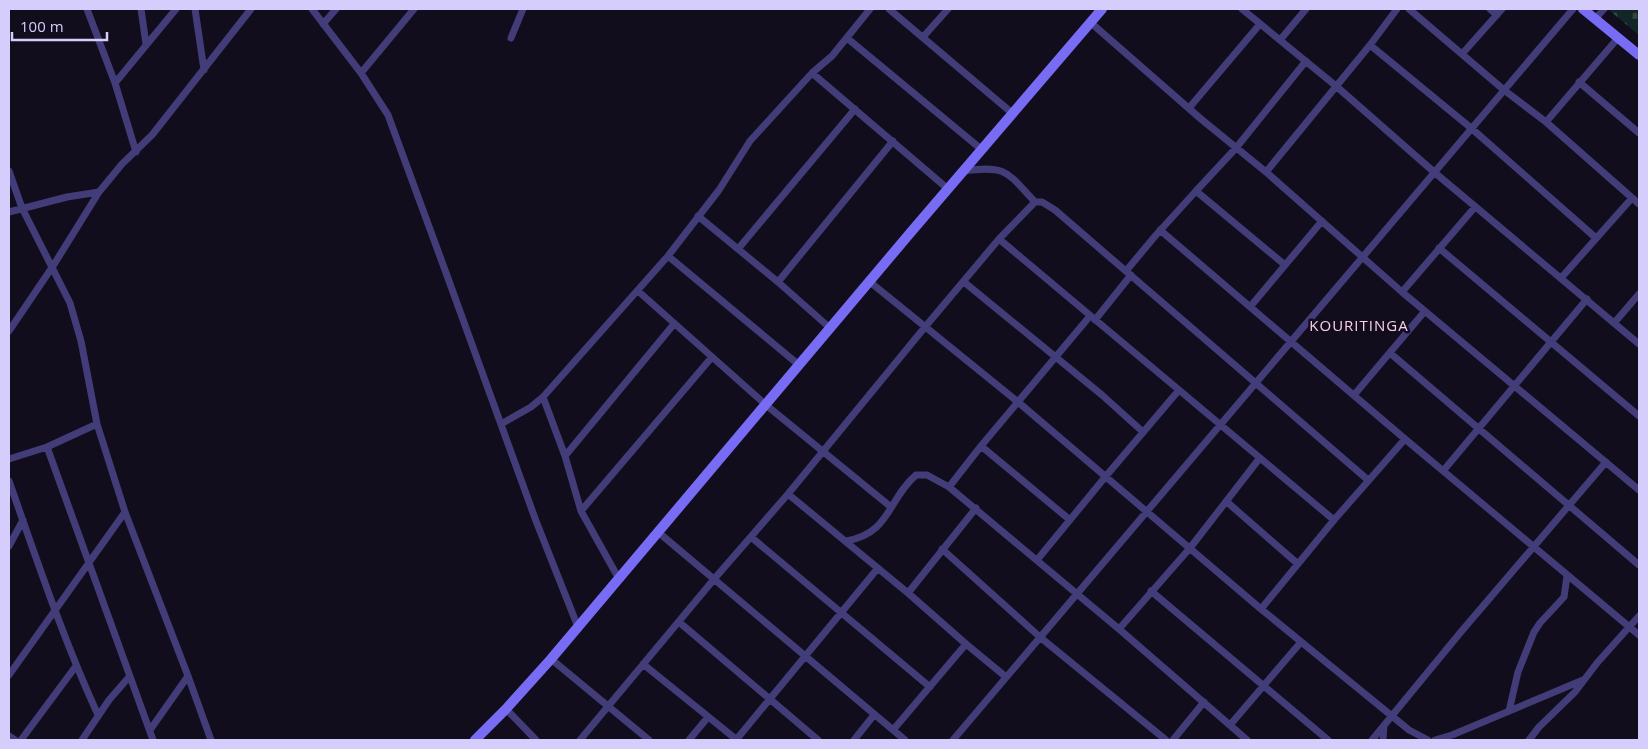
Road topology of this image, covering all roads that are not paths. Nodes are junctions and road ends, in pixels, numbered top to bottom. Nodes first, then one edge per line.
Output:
1 (88, 9) edge
2 (141, 9) edge
3 (176, 9) edge
4 (195, 9) edge
5 (251, 9) edge
6 (312, 9) edge
7 (336, 9) edge
8 (414, 9) edge
9 (522, 9) edge
10 (870, 9) edge
11 (888, 9) edge
12 (948, 9) edge
13 (1102, 9) edge
14 (1242, 9) edge
15 (1306, 9) edge
16 (1397, 9) edge
17 (1409, 9) edge
18 (1490, 9) edge
19 (1573, 9) edge
20 (1583, 9) edge
21 (1604, 9) edge
22 (1499, 12) edge
23 (1596, 19) junction
24 (1090, 22) junction
25 (323, 24) junction
26 (1260, 24) junction
27 (923, 37) junction
28 (511, 38) dead end
29 (847, 38) junction
30 (1618, 38) junction
31 (1280, 40) junction
32 (146, 44) junction
33 (1370, 45) junction
34 (1462, 54) junction
35 (1639, 55) edge
36 (1306, 61) junction
37 (204, 70) junction
38 (361, 72) junction
39 (812, 73) junction
40 (1579, 82) junction
41 (115, 83) junction
42 (1336, 86) junction
43 (1504, 90) junction
44 (855, 108) junction
45 (1189, 108) junction
46 (1012, 113) junction
47 (1546, 122) junction
48 (1471, 128) junction
49 (1639, 133) edge
50 (893, 142) junction
51 (1236, 148) junction
52 (981, 150) junction
53 (136, 152) junction
54 (9, 171) edge
55 (962, 171) junction
56 (1266, 172) junction
57 (1434, 172) junction
58 (948, 189) junction
59 (1196, 191) junction
60 (99, 192) junction
61 (1632, 198) junction
62 (1036, 202) junction
63 (1639, 204) edge
64 (1475, 207) junction
65 (22, 208) junction
66 (9, 212) edge
67 (698, 216) junction
68 (1322, 221) junction
69 (1160, 230) junction
70 (1596, 238) junction
71 (999, 239) junction
72 (1439, 248) junction
73 (738, 249) junction
74 (668, 256) junction
75 (1361, 257) junction
76 (1285, 265) junction
77 (53, 266) junction
78 (1128, 273) junction
79 (1561, 278) junction
80 (778, 282) junction
81 (870, 282) junction
82 (964, 282) junction
83 (638, 291) junction
84 (1402, 292) junction
85 (1639, 294) edge
86 (1587, 299) junction
87 (1250, 307) junction
88 (1425, 311) junction
89 (1092, 318) junction
90 (1615, 322) junction
91 (674, 324) junction
92 (925, 327) junction
93 (830, 328) junction
94 (9, 331) edge
95 (1292, 342) junction
96 (1552, 342) junction
97 (1639, 344) edge
98 (1390, 354) junction
99 (712, 357) junction
100 (1056, 358) junction
101 (800, 365) junction
102 (1256, 384) junction
103 (1515, 386) junction
104 (1179, 390) junction
105 (1354, 395) junction
106 (543, 397) junction
107 (1018, 402) junction
108 (766, 405) junction
109 (1639, 416) edge
110 (97, 424) junction
111 (501, 424) junction
112 (1221, 424) junction
113 (1479, 429) junction
114 (1143, 432) junction
115 (1405, 439) junction
116 (47, 446) junction
117 (981, 446) junction
118 (823, 452) junction
119 (565, 456) junction
120 (9, 459) edge
121 (1259, 459) junction
122 (1606, 462) junction
123 (1444, 471) junction
124 (1106, 476) junction
125 (1368, 480) junction
126 (9, 481) edge
127 (949, 487) junction
128 (1639, 490) edge
129 (788, 494) junction
130 (1227, 502) junction
131 (1569, 505) junction
132 (891, 507) junction
133 (976, 508) junction
134 (581, 511) junction
135 (1146, 511) junction
136 (125, 512) junction
137 (23, 520) junction
138 (1070, 520) junction
139 (1334, 520) junction
140 (658, 532) junction
141 (751, 537) junction
142 (846, 541) junction
143 (9, 546) edge
144 (1533, 547) junction
145 (1190, 548) junction
146 (942, 549) junction
147 (1037, 560) junction
148 (88, 562) junction
149 (1298, 564) junction
150 (1639, 565) edge
151 (878, 568) junction
152 (1568, 576) junction
153 (715, 578) junction
154 (619, 579) junction
155 (1151, 591) junction
156 (908, 592) junction
157 (1077, 594) junction
158 (1261, 609) junction
159 (54, 611) junction
160 (841, 613) junction
161 (1639, 616) edge
162 (679, 622) junction
163 (578, 626) junction
164 (1629, 627) junction
165 (1119, 629) junction
166 (1639, 635) edge
167 (1041, 638) junction
168 (1301, 642) junction
169 (966, 644) junction
170 (805, 656) junction
171 (551, 658) junction
172 (643, 664) junction
173 (76, 666) junction
174 (9, 675) edge
175 (188, 676) junction
176 (129, 677) junction
177 (1006, 677) junction
178 (1585, 678) junction
179 (1263, 685) junction
180 (930, 687) junction
181 (770, 698) junction
182 (1204, 702) junction
183 (608, 706) junction
184 (506, 709) junction
185 (1509, 711) junction
186 (874, 715) junction
187 (98, 716) junction
188 (1392, 716) junction
189 (708, 717) junction
190 (1230, 725) junction
191 (1384, 726) junction
192 (150, 730) junction
193 (893, 730) junction
194 (9, 736) edge
195 (15, 740) edge
196 (21, 740) edge
197 (82, 740) edge
198 (153, 740) edge
199 (211, 740) edge
200 (475, 740) edge
201 (536, 740) edge
202 (580, 740) edge
203 (649, 740) edge
204 (689, 740) edge
205 (736, 740) edge
206 (818, 740) edge
207 (854, 740) edge
208 (905, 740) edge
209 (953, 740) edge
210 (1166, 740) edge
211 (1173, 740) edge
212 (1247, 740) edge
213 (1328, 740) edge
214 (1372, 740) edge
215 (1382, 740) edge
216 (1428, 740) edge
217 (1436, 740) edge
218 (1529, 740) edge

1 - 41 street
2 - 32 street
3 - 32 street
4 - 37 street
5 - 37 street
6 - 25 street
7 - 25 street
8 - 38 street
9 - 28 street
10 - 29 street
11 - 27 street
12 - 27 street
13 - 24 street
14 - 26 street
15 - 31 street
16 - 33 street
17 - 34 street
18 - 22 street
19 - 43 street
20 - 23 street
21 - 23 street
22 - 34 street
23 - 30 street
24 - 45 street
24 - 46 street
25 - 38 street
26 - 31 street
26 - 45 street
27 - 46 street
29 - 39 street
29 - 52 street
30 - 35 street
30 - 40 street
31 - 36 street
32 - 41 street
33 - 42 street
33 - 48 street
34 - 43 street
36 - 42 street
36 - 51 street
37 - 53 street
38 - 111 street
39 - 44 street
39 - 67 street
40 - 47 street
40 - 49 street
41 - 53 street
42 - 56 street
42 - 57 street
43 - 47 street
43 - 48 street
44 - 50 street
44 - 73 street
45 - 51 street
46 - 52 street
47 - 61 street
48 - 57 street
48 - 70 street
50 - 58 street
50 - 80 street
51 - 56 street
51 - 59 street
52 - 55 street
53 - 60 street
54 - 65 street
55 - 58 street
55 - 62 street
56 - 68 street
57 - 64 street
57 - 75 street
58 - 81 street
59 - 69 street
59 - 76 street
60 - 65 street
60 - 77 street
61 - 63 street
61 - 70 street
62 - 71 street
62 - 78 street
64 - 72 street
64 - 79 street
65 - 66 street
65 - 77 street
67 - 73 street
67 - 74 street
68 - 75 street
68 - 76 street
69 - 78 street
69 - 87 street
70 - 79 street
71 - 82 street
71 - 89 street
72 - 84 street
72 - 96 street
73 - 80 street
74 - 83 street
74 - 101 street
75 - 84 street
75 - 95 street
76 - 87 street
77 - 94 street
77 - 110 street
78 - 89 street
78 - 102 street
79 - 86 street
80 - 93 street
81 - 92 street
81 - 93 street
82 - 92 street
82 - 100 street
83 - 91 street
83 - 106 street
84 - 88 street
85 - 90 street
86 - 90 street
86 - 96 street
87 - 95 street
88 - 98 street
88 - 103 street
89 - 100 street
89 - 104 street
90 - 97 street
91 - 99 street
91 - 119 street
92 - 107 street
92 - 118 street
93 - 101 street
95 - 102 street
95 - 105 street
96 - 103 street
96 - 109 street
98 - 105 street
98 - 113 street
99 - 108 street
99 - 134 street
100 - 107 street
100 - 114 street
101 - 108 street
102 - 112 street
102 - 125 street
103 - 113 street
103 - 122 street
104 - 112 street
104 - 114 street
105 - 115 street
106 - 111 street
106 - 119 street
107 - 117 street
107 - 124 street
108 - 118 street
108 - 140 street
110 - 116 street
110 - 136 street
111 - 163 street
112 - 121 street
112 - 135 street
113 - 123 street
113 - 131 street
114 - 124 street
115 - 123 street
115 - 125 street
116 - 120 street
116 - 148 street
117 - 127 street
117 - 138 street
118 - 129 street
118 - 132 street
119 - 134 street
121 - 130 street
121 - 139 street
122 - 128 street
122 - 131 street
123 - 144 street
124 - 135 street
124 - 138 street
125 - 139 street
126 - 137 street
127 - 132 street
127 - 133 street
129 - 141 street
129 - 142 street
130 - 145 street
130 - 149 street
131 - 144 street
131 - 150 street
132 - 142 street
133 - 146 street
133 - 147 street
134 - 154 street
135 - 145 street
135 - 157 street
136 - 148 street
136 - 175 street
137 - 143 street
137 - 159 street
138 - 147 street
139 - 149 street
140 - 153 street
140 - 154 street
141 - 153 street
141 - 160 street
142 - 151 street
144 - 152 street
144 - 188 street
145 - 155 street
145 - 158 street
146 - 156 street
146 - 167 street
147 - 157 street
148 - 159 street
148 - 176 street
149 - 158 street
151 - 156 street
151 - 160 street
152 - 164 street
152 - 185 street
153 - 162 street
153 - 170 street
154 - 163 street
155 - 165 street
155 - 179 street
156 - 169 street
157 - 165 street
157 - 167 street
158 - 168 street
159 - 173 street
159 - 174 street
160 - 170 street
160 - 180 street
161 - 164 street
162 - 172 street
162 - 181 street
163 - 171 street
164 - 166 street
164 - 178 street
165 - 182 street
167 - 177 street
167 - 210 street
168 - 179 street
168 - 188 street
169 - 177 street
169 - 180 street
170 - 181 street
170 - 186 street
171 - 183 street
171 - 184 street
172 - 183 street
172 - 189 street
173 - 187 street
173 - 196 street
175 - 192 street
175 - 199 street
176 - 187 street
176 - 192 street
177 - 209 street
178 - 185 street
178 - 218 street
179 - 190 street
179 - 213 street
180 - 193 street
181 - 205 street
181 - 206 street
182 - 190 street
182 - 211 street
183 - 202 street
183 - 203 street
184 - 200 street
184 - 201 street
185 - 217 street
186 - 193 street
186 - 207 street
187 - 197 street
188 - 191 street
188 - 216 street
189 - 204 street
189 - 205 street
190 - 212 street
191 - 214 street
191 - 215 street
192 - 198 street
193 - 208 street
194 - 195 street

